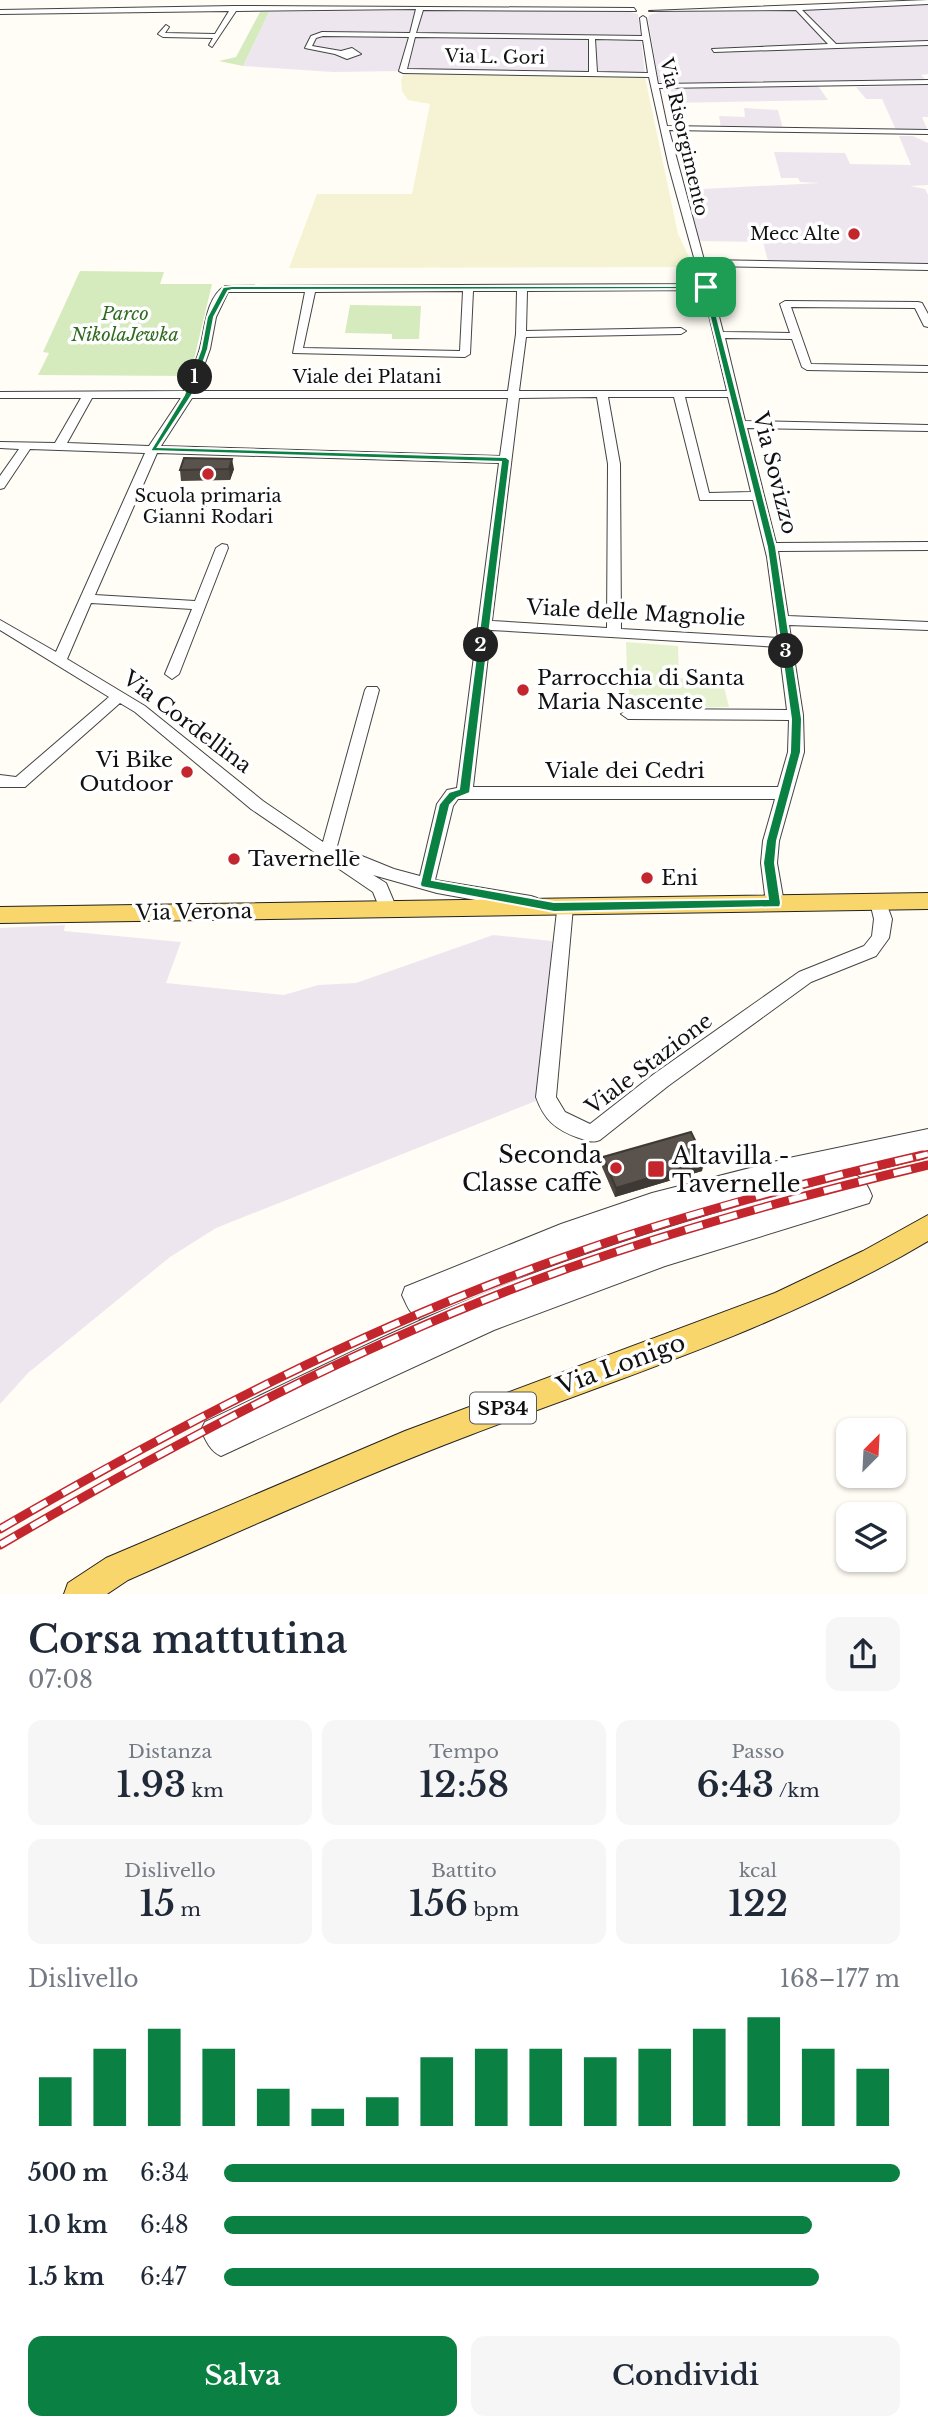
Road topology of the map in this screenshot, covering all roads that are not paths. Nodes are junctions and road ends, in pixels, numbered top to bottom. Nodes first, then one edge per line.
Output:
1 (27, 0) edge
2 (93, 0) edge
3 (148, 0) edge
4 (544, 0) edge
5 (810, 0) edge
6 (928, 2) edge
7 (420, 7) junction
8 (234, 8) junction
9 (642, 8) junction
10 (797, 8) junction
11 (814, 8) junction
12 (141, 9) junction
13 (544, 9) junction
14 (87, 10) junction
15 (19, 11) junction
16 (0, 12) edge
17 (166, 27) dead end
18 (412, 35) junction
19 (217, 36) junction
20 (592, 39) junction
21 (645, 39) junction
22 (928, 43) edge
23 (211, 46) dead end
24 (834, 46) junction
25 (714, 50) dead end
26 (338, 52) dead end
27 (593, 74) junction
28 (652, 75) junction
29 (928, 82) edge
30 (654, 86) junction
31 (664, 128) junction
32 (928, 132) edge
33 (698, 263) junction
34 (928, 267) edge
35 (523, 287) junction
36 (706, 287) junction
37 (311, 288) junction
38 (468, 288) junction
39 (928, 324) edge
40 (681, 331) dead end
41 (521, 334) junction
42 (719, 335) junction
43 (796, 336) junction
44 (928, 369) edge
45 (513, 394) junction
46 (734, 394) junction
47 (88, 395) junction
48 (188, 395) junction
49 (602, 395) junction
50 (679, 395) junction
51 (0, 396) edge
52 (741, 424) junction
53 (928, 428) edge
54 (0, 445) edge
55 (27, 446) junction
56 (59, 447) junction
57 (153, 449) junction
58 (506, 460) junction
59 (0, 485) edge
60 (758, 496) junction
61 (928, 546) edge
62 (771, 547) junction
63 (222, 548) dead end
64 (87, 600) junction
65 (200, 606) junction
66 (782, 620) junction
67 (0, 624) edge
68 (484, 625) junction
69 (928, 626) edge
70 (614, 633) junction
71 (785, 643) junction
72 (60, 659) junction
73 (172, 674) dead end
74 (372, 691) dead end
75 (119, 696) junction
76 (628, 713) dead end
77 (796, 715) junction
78 (0, 781) edge
79 (464, 793) junction
80 (785, 793) junction
81 (272, 816) junction
82 (330, 847) junction
83 (426, 884) junction
84 (928, 901) edge
85 (878, 902) junction
86 (775, 903) junction
87 (559, 907) junction
88 (388, 909) junction
89 (0, 915) edge
90 (928, 1140) edge
91 (928, 1148) edge
92 (855, 1184) joint
93 (928, 1227) edge
94 (79, 1594) edge

1 - 15 street
2 - 14 street
3 - 12 street
4 - 13 street
5 - 11 street
6 - 11 street
7 - 8 street
7 - 13 street
7 - 18 street, Via L. Gori
8 - 12 street
8 - 19 street
9 - 10 street
9 - 13 street
9 - 21 street, Via Risorgimento
10 - 11 street
10 - 24 street
12 - 14 street
14 - 15 street
15 - 16 street
17 - 19 street
18 - 20 street
18 - 26 street
18 - 27 street, Via L. Gori
19 - 23 street
20 - 21 street
20 - 27 street
21 - 28 street, Via Risorgimento
22 - 24 street
24 - 25 street
27 - 28 street, Via L. Gori
28 - 30 street, Via Risorgimento
29 - 30 street
30 - 31 street, Via Risorgimento
31 - 32 street
31 - 33 street, Via Risorgimento
33 - 34 street
33 - 36 street, Via Sovizzo
35 - 36 street
35 - 38 street
35 - 41 street
36 - 42 street, Via Sovizzo
37 - 38 street
37 - 38 street
37 - 48 street
39 - 43 street
40 - 41 street
41 - 45 street
42 - 43 street
42 - 46 street, Via Sovizzo
43 - 44 street
45 - 48 street, Viale dei Platani
45 - 49 street, Viale dei Platani
45 - 58 street
46 - 50 street, Viale dei Platani
46 - 52 street, Via Sovizzo
47 - 48 street, Viale dei Platani
47 - 51 street, Viale dei Platani
47 - 56 street
48 - 57 street
49 - 50 street, Viale dei Platani
49 - 70 street
50 - 60 street
52 - 53 street
52 - 60 street, Via Sovizzo
54 - 55 street
55 - 56 street
55 - 59 street
56 - 57 street
57 - 58 street
57 - 64 street
58 - 68 street
60 - 62 street, Via Sovizzo
61 - 62 street
62 - 66 street, Via Sovizzo
63 - 65 street
64 - 65 street
64 - 72 street
65 - 73 street
66 - 69 street
66 - 71 street, Via Sovizzo
67 - 72 street, Via Cordellina
68 - 70 street, Viale delle Magnolie
68 - 79 street
70 - 71 street, Viale delle Magnolie
71 - 77 street, Via Sovizzo
72 - 75 street, Via Cordellina
74 - 82 street
75 - 78 street
75 - 81 street, Via Cordellina
76 - 77 street
77 - 80 street, Via Sovizzo
79 - 80 street, Viale dei Cedri
79 - 83 street
80 - 86 street, Via Sovizzo
81 - 82 street, Via Cordellina
81 - 88 street, Via Cordellina
82 - 83 street, Via Cordellina
83 - 87 street, Via Cordellina
84 - 85 main road, Via Verona
85 - 86 main road, Via Verona
85 - 87 street, Viale Stazione
86 - 87 main road, Via Verona
87 - 88 main road, Via Verona
88 - 89 main road, Via Verona
90 - 91 street
92 - 92 street
93 - 94 main road, Via Lonigo / SP34

